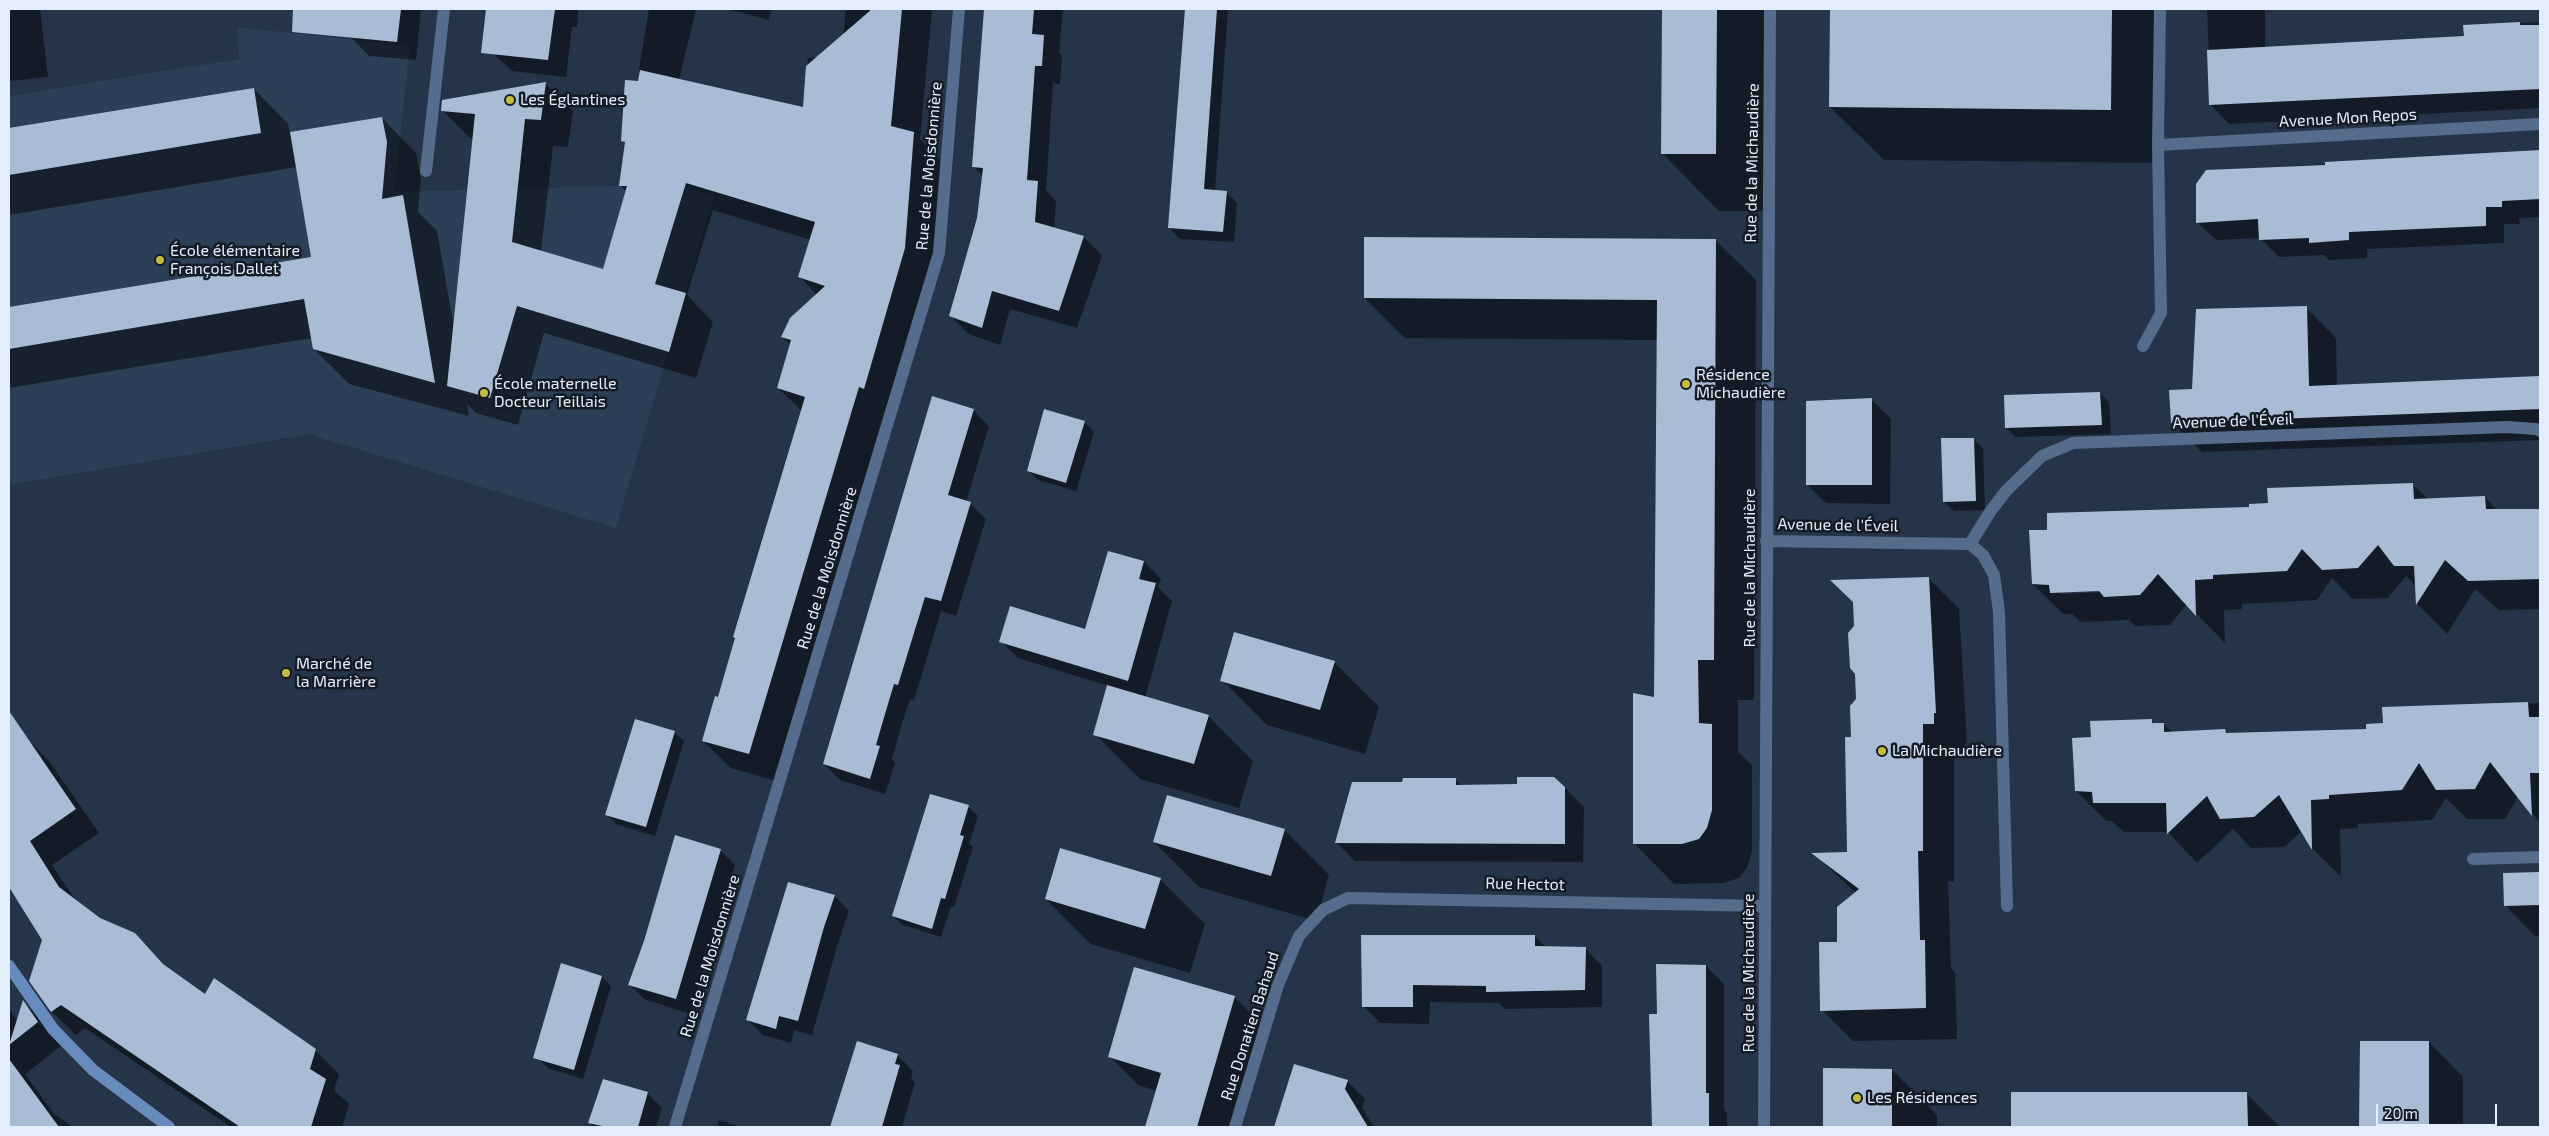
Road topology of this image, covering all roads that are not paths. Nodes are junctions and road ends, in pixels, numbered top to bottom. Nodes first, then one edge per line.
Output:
1 (444, 9) edge
2 (960, 9) edge
3 (1770, 9) edge
4 (2160, 9) edge
5 (2540, 124) edge
6 (2158, 145) junction
7 (426, 171) dead end
8 (2143, 346) dead end
9 (2540, 431) edge
10 (1766, 540) junction
11 (1970, 544) junction
12 (2540, 857) edge
13 (2473, 860) dead end
14 (1765, 906) junction
15 (2008, 906) dead end
16 (1299, 936) joint
17 (9, 966) edge
18 (166, 1126) edge
19 (675, 1127) edge
20 (1235, 1127) edge
21 (1764, 1127) edge

1 - 7 street
2 - 19 street, Rue de la Moisdonnière
3 - 10 street, Rue de la Michaudière
4 - 6 street
5 - 6 street, Avenue Mon Repos
6 - 8 street
9 - 11 street, Avenue de l'Éveil
10 - 11 street, Avenue de l'Éveil
10 - 14 street, Rue de la Michaudière
11 - 15 street
12 - 13 street
14 - 16 street, Rue Hectot
14 - 21 street, Rue de la Michaudière
16 - 20 street, Rue Donatien Bahaud
17 - 18 street

